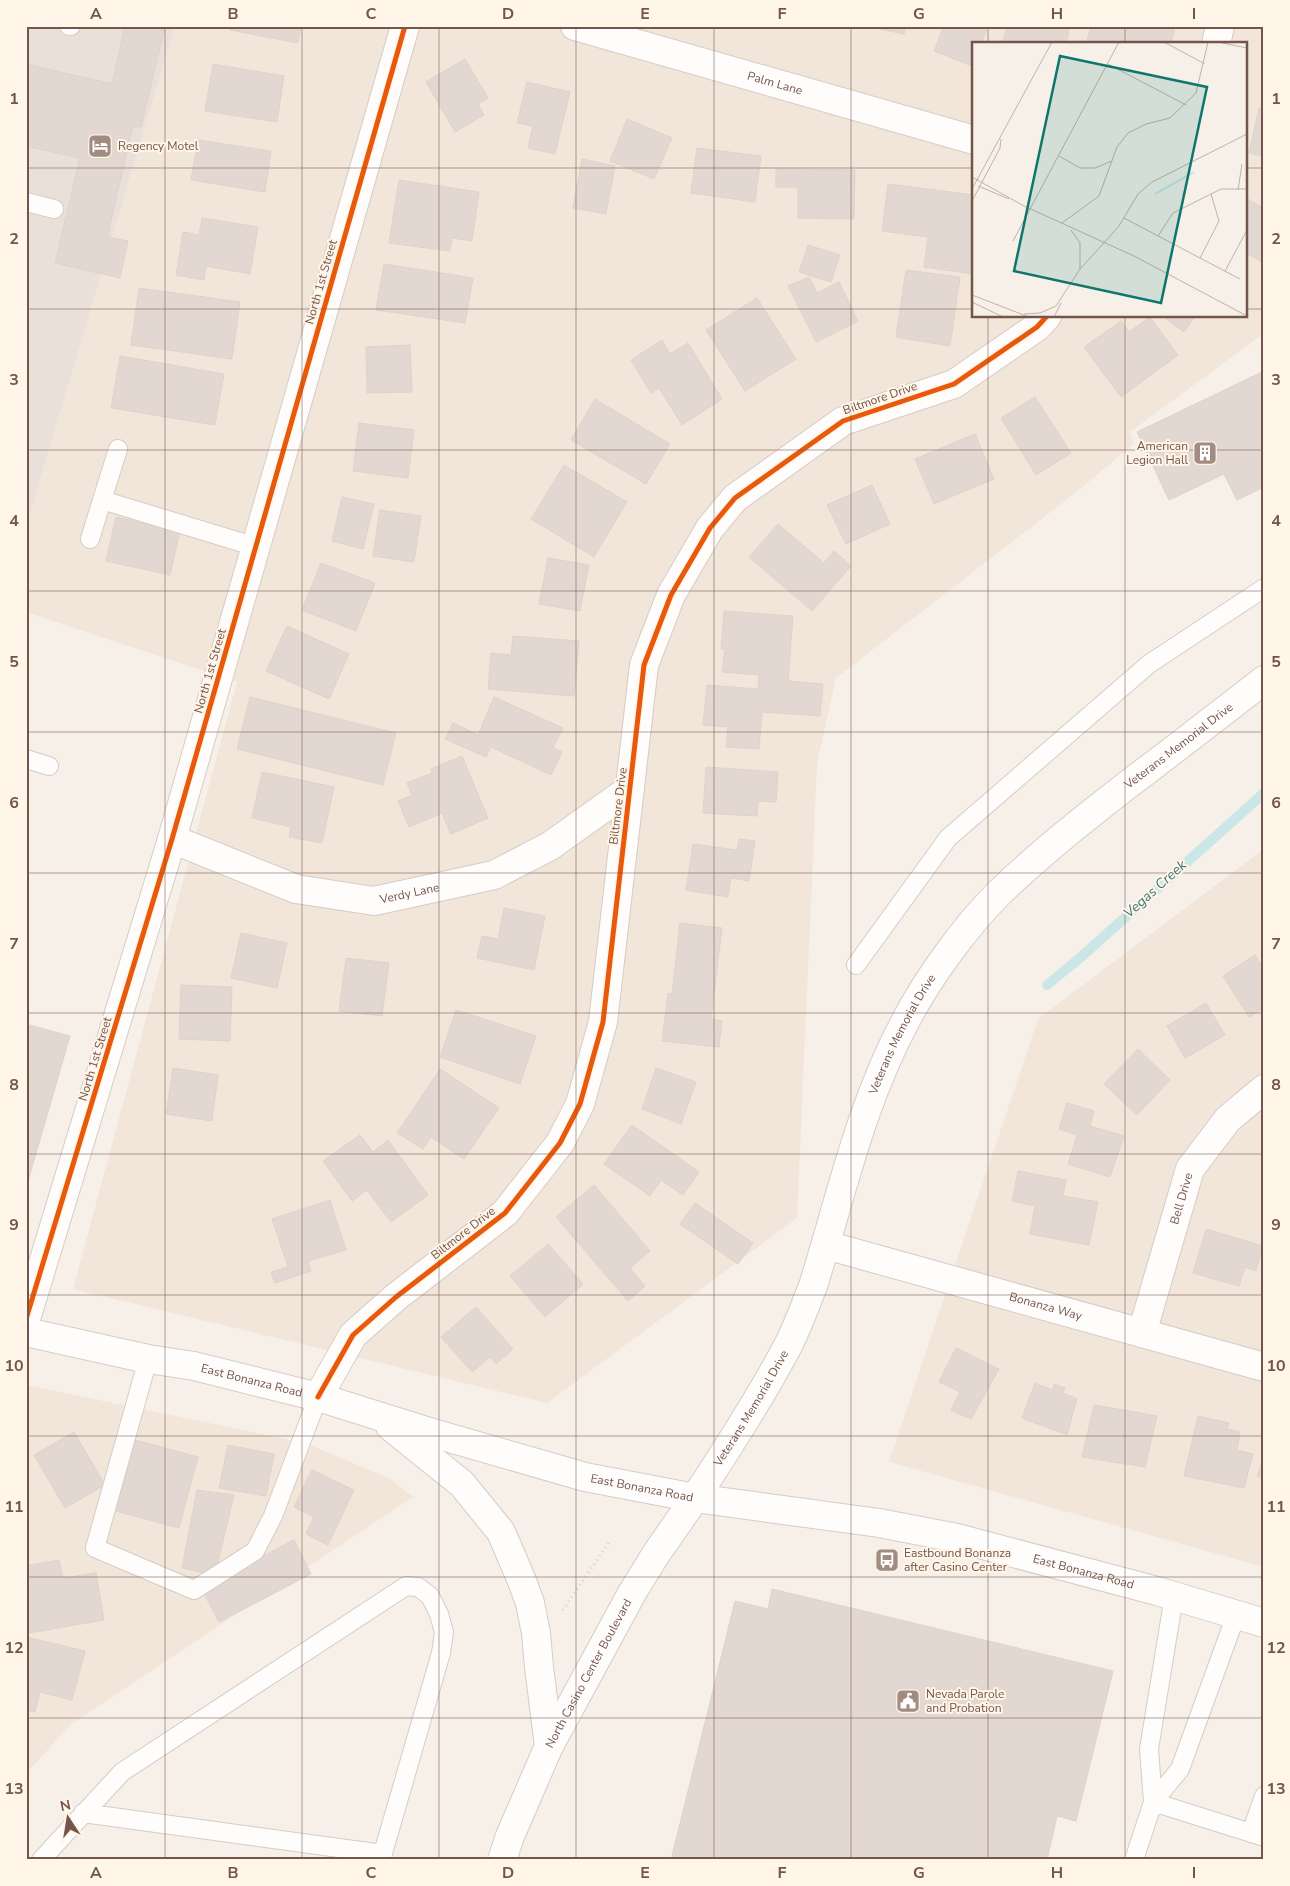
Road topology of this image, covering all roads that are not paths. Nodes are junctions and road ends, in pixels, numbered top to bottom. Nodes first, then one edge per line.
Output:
1 (405, 26) edge
2 (575, 26) edge
3 (1220, 26) edge
4 (1216, 42) edge
5 (972, 139) edge
6 (26, 202) edge
7 (54, 209) dead end
8 (1045, 318) edge
9 (118, 449) dead end
10 (102, 500) junction
11 (90, 539) dead end
12 (256, 547) junction
13 (1264, 588) edge
14 (1264, 680) edge
15 (26, 759) edge
16 (49, 766) dead end
17 (630, 789) junction
18 (172, 840) junction
19 (856, 965) dead end
20 (1264, 1089) edge
21 (826, 1244) junction
22 (26, 1320) edge
23 (26, 1332) edge
24 (1142, 1333) junction
25 (148, 1359) junction
26 (1264, 1367) edge
27 (318, 1397) junction
28 (379, 1417) junction
29 (695, 1498) junction
30 (1174, 1596) junction
31 (1236, 1614) junction
32 (1264, 1622) edge
33 (549, 1746) junction
34 (1264, 1796) edge
35 (1153, 1802) junction
36 (83, 1813) junction
37 (1258, 1835) edge
38 (382, 1857) edge
39 (41, 1860) edge
40 (502, 1860) edge
41 (1134, 1860) edge

1 - 12 street, North 1st Street
2 - 5 street, Palm Lane
3 - 4 street
6 - 7 lane
8 - 17 street, Biltmore Drive
9 - 10 lane
10 - 11 lane
10 - 12 lane
12 - 18 street, North 1st Street
13 - 19 lane
14 - 21 street, Veterans Memorial Drive
15 - 16 lane
17 - 18 street, Verdy Lane
17 - 27 street, Biltmore Drive
18 - 22 street, North 1st Street
20 - 24 street, Bell Drive
21 - 24 street, Bonanza Way
21 - 29 street, Veterans Memorial Drive
23 - 25 street, East Bonanza Road
24 - 26 street, Bonanza Way
25 - 27 street, East Bonanza Road
25 - 27 lane
27 - 28 street, East Bonanza Road
28 - 29 street, East Bonanza Road
28 - 33 street
29 - 30 street, East Bonanza Road
29 - 33 street, North Casino Center Boulevard
30 - 31 street, East Bonanza Road
30 - 35 lane
31 - 32 street, East Bonanza Road
31 - 35 lane
33 - 40 street, North Casino Center Boulevard
34 - 37 lane
35 - 37 lane
35 - 41 lane
36 - 38 lane
36 - 38 lane
36 - 39 lane

